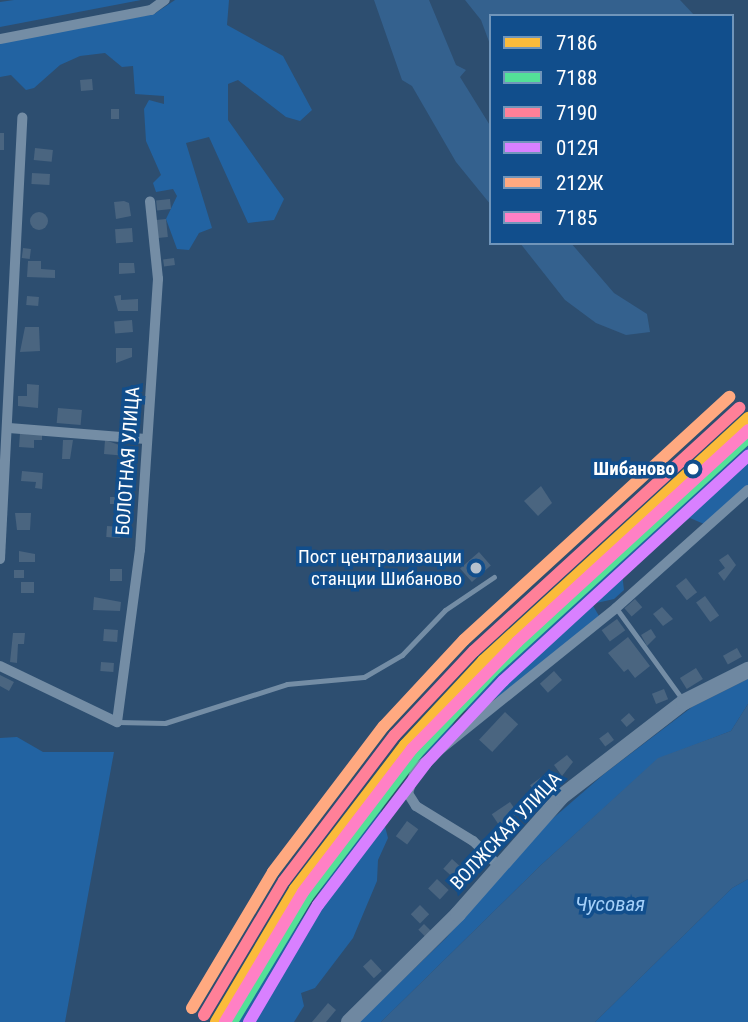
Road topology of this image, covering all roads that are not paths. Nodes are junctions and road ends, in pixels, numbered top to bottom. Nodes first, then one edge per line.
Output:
1 (165, 0) edge
2 (0, 39) edge
3 (22, 118) dead end
4 (150, 201) dead end
5 (9, 428) junction
6 (146, 439) junction
7 (748, 490) edge
8 (0, 559) edge
9 (494, 577) dead end
10 (616, 608) junction
11 (0, 666) edge
12 (748, 670) edge
13 (684, 702) junction
14 (117, 722) junction
15 (499, 866) junction
16 (349, 1022) edge

1 - 2 street
3 - 5 street
4 - 6 street, БОЛОТНАЯ УЛИЦА
5 - 6 street
5 - 8 street
6 - 14 street, БОЛОТНАЯ УЛИЦА
7 - 10 street
9 - 14 lane
10 - 13 lane
10 - 15 street
11 - 14 street
12 - 13 street, ВОЛЖСКАЯ УЛИЦА
13 - 15 street, ВОЛЖСКАЯ УЛИЦА
15 - 16 street, ВОЛЖСКАЯ УЛИЦА

